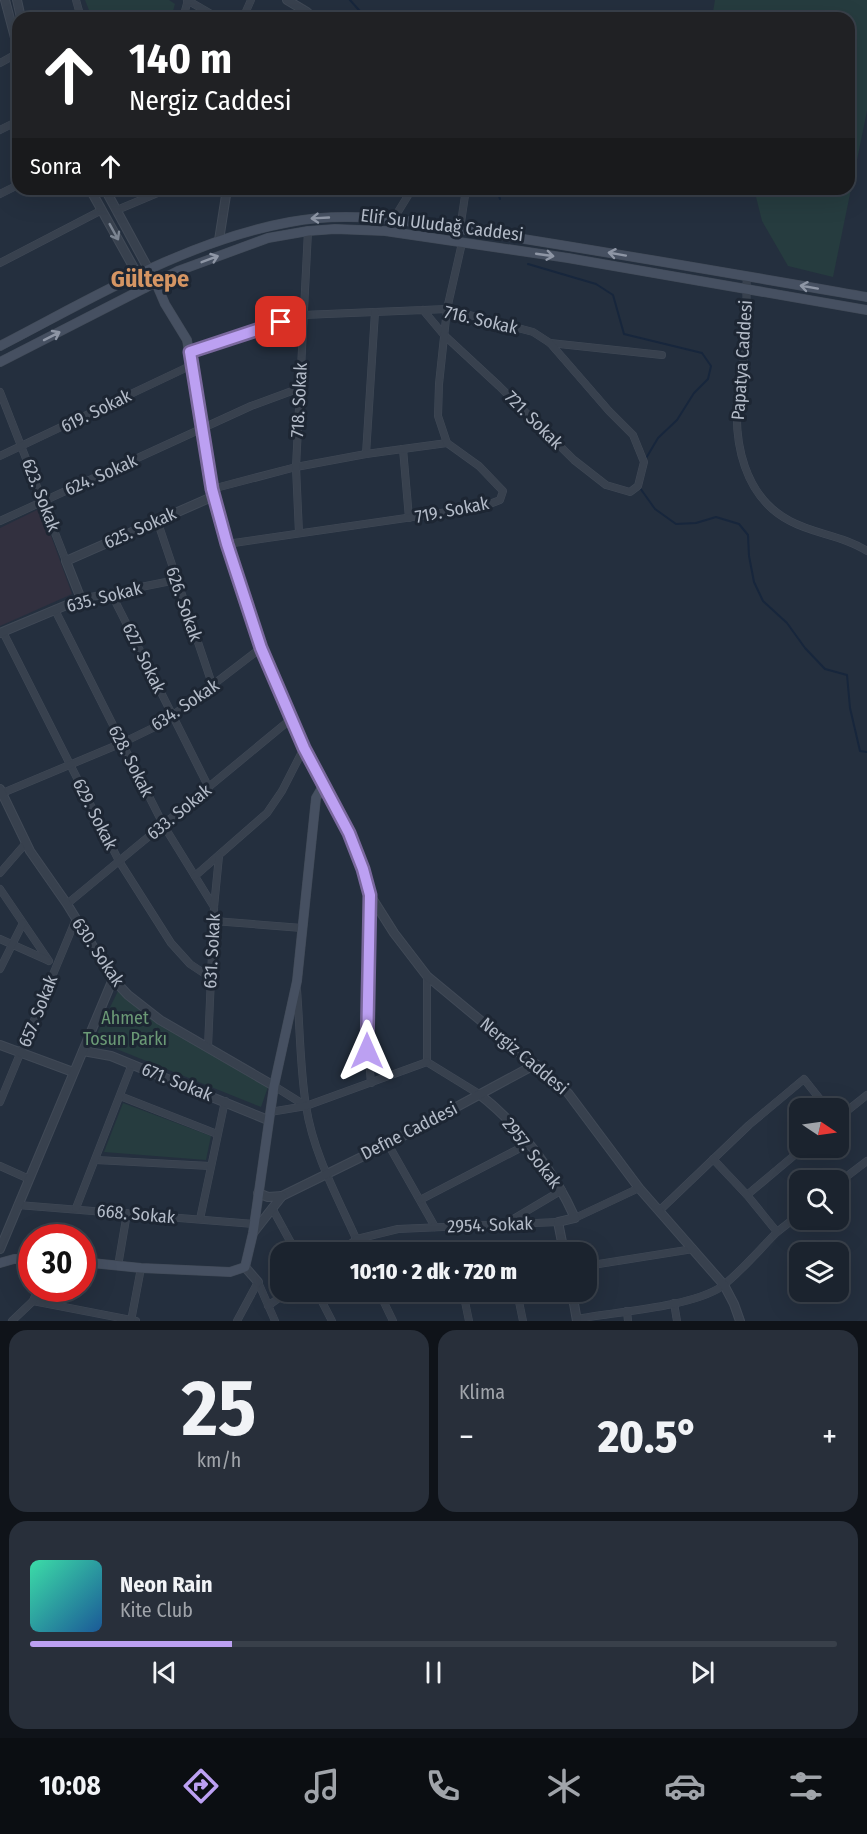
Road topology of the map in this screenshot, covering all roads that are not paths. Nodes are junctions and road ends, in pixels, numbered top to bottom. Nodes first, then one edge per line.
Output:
1 (5, 0) edge
2 (188, 0) edge
3 (286, 0) edge
4 (208, 12) edge
5 (301, 12) edge
6 (12, 27) edge
7 (93, 195) edge
8 (108, 195) edge
9 (153, 195) edge
10 (226, 195) edge
11 (408, 195) edge
12 (465, 195) edge
13 (102, 210) junction
14 (117, 210) junction
15 (393, 220) junction
16 (460, 230) junction
17 (308, 231) junction
18 (219, 240) junction
19 (462, 243) junction
20 (0, 263) edge
21 (149, 269) junction
22 (138, 274) junction
23 (747, 276) junction
24 (156, 283) junction
25 (145, 288) junction
26 (746, 289) junction
27 (867, 297) edge
28 (165, 304) junction
29 (447, 309) junction
30 (423, 310) junction
31 (867, 310) edge
32 (375, 312) junction
33 (303, 315) junction
34 (444, 335) junction
35 (550, 343) junction
36 (0, 346) edge
37 (190, 352) junction
38 (662, 355) dead end
39 (0, 362) edge
40 (192, 365) junction
41 (300, 388) junction
42 (0, 392) edge
43 (201, 429) junction
44 (447, 443) junction
45 (22, 447) junction
46 (404, 449) junction
47 (366, 454) junction
48 (0, 456) edge
49 (644, 462) joint
50 (296, 467) junction
51 (213, 492) junction
52 (43, 501) junction
53 (410, 518) junction
54 (157, 520) junction
55 (0, 521) edge
56 (298, 533) junction
57 (227, 544) junction
58 (867, 551) edge
59 (66, 561) junction
60 (176, 580) junction
61 (111, 593) junction
62 (81, 599) junction
63 (55, 610) junction
64 (2, 632) edge
65 (261, 648) junction
66 (213, 687) junction
67 (173, 717) junction
68 (291, 719) junction
69 (122, 743) junction
70 (304, 748) junction
71 (70, 765) junction
72 (322, 786) junction
73 (209, 788) junction
74 (1, 792) edge
75 (164, 826) junction
76 (26, 843) junction
77 (219, 856) junction
78 (119, 861) junction
79 (0, 873) edge
80 (195, 876) junction
81 (0, 890) edge
82 (370, 895) junction
83 (67, 904) junction
84 (214, 908) junction
85 (76, 919) junction
86 (214, 921) junction
87 (23, 923) junction
88 (302, 928) junction
89 (0, 939) edge
90 (12, 944) junction
91 (49, 961) junction
92 (57, 964) junction
93 (0, 969) edge
94 (427, 976) junction
95 (211, 978) junction
96 (113, 979) junction
97 (297, 981) junction
98 (0, 1045) edge
99 (208, 1047) junction
100 (83, 1051) junction
101 (21, 1053) junction
102 (427, 1062) junction
103 (132, 1064) junction
104 (536, 1064) junction
105 (73, 1072) junction
106 (371, 1083) junction
107 (274, 1086) junction
108 (479, 1094) junction
109 (867, 1095) edge
110 (120, 1096) junction
111 (819, 1098) edge
112 (225, 1101) junction
113 (0, 1102) edge
114 (306, 1106) junction
115 (849, 1109) edge
116 (269, 1116) junction
117 (217, 1134) junction
118 (388, 1144) junction
119 (528, 1144) junction
120 (791, 1158) edge
121 (713, 1159) junction
122 (96, 1160) junction
123 (867, 1161) edge
124 (0, 1166) edge
125 (210, 1166) junction
126 (327, 1173) junction
127 (849, 1175) edge
128 (29, 1179) junction
129 (639, 1188) junction
130 (562, 1190) junction
131 (258, 1193) junction
132 (747, 1195) junction
133 (282, 1196) junction
134 (420, 1200) junction
135 (18, 1205) junction
136 (76, 1208) junction
137 (272, 1208) junction
138 (659, 1211) junction
139 (127, 1213) junction
140 (575, 1218) junction
141 (200, 1219) junction
142 (558, 1222) junction
143 (789, 1223) edge
144 (503, 1224) junction
145 (435, 1227) junction
146 (253, 1228) junction
147 (777, 1232) junction
148 (357, 1239) junction
149 (291, 1242) edge
150 (353, 1242) edge
151 (358, 1242) edge
152 (562, 1242) edge
153 (693, 1249) junction
154 (0, 1250) edge
155 (18, 1259) edge
156 (0, 1263) edge
157 (96, 1264) edge
158 (597, 1264) edge
159 (118, 1266) junction
160 (246, 1267) junction
161 (141, 1268) junction
162 (258, 1281) junction
163 (724, 1285) junction
164 (32, 1302) edge
165 (38, 1302) edge
166 (272, 1302) edge
167 (322, 1302) edge
168 (384, 1302) edge
169 (465, 1302) edge
170 (519, 1302) edge
171 (574, 1302) edge
172 (674, 1303) junction
173 (268, 1305) junction
174 (627, 1311) junction
175 (16, 1320) edge
176 (577, 1320) edge
177 (131, 1321) edge
178 (136, 1321) edge
179 (237, 1321) edge
180 (275, 1321) edge
181 (332, 1321) edge
182 (393, 1321) edge
183 (469, 1321) edge
184 (522, 1321) edge
185 (628, 1321) edge
186 (677, 1321) edge
187 (740, 1321) edge

1 - 6 street
2 - 4 street
3 - 5 street
7 - 13 street
8 - 14 street
9 - 14 street
10 - 18 street
11 - 15 street
12 - 16 street
13 - 20 street
13 -> 22 street
14 - 21 street
15 - 16 main road, Elif Su Uludağ Caddesi
15 -> 18 main road, Elif Su Uludağ Caddesi
23 -> 16 main road, Elif Su Uludağ Caddesi
17 - 19 main road, Elif Su Uludağ Caddesi
24 -> 17 main road, Elif Su Uludağ Caddesi
17 - 33 street, 718. Sokak
18 - 21 main road, Elif Su Uludağ Caddesi
19 -> 26 main road, Elif Su Uludağ Caddesi
19 - 29 street
21 - 22 main road, Elif Su Uludağ Caddesi
21 - 24 street
22 - 25 street
22 - 36 main road, Elif Su Uludağ Caddesi
23 - 26 street, Papatya Caddesi
27 -> 23 main road, Elif Su Uludağ Caddesi
24 - 25 main road, Elif Su Uludağ Caddesi
24 - 28 main road
25 - 28 main road
39 -> 25 main road, Elif Su Uludağ Caddesi
26 - 31 main road, Elif Su Uludağ Caddesi
26 - 58 street, Papatya Caddesi
28 - 37 main road
29 - 30 street, 716. Sokak
29 - 34 street
29 - 35 street, 716. Sokak
30 - 32 street, 716. Sokak
30 - 34 street, 721. Sokak
32 - 33 street, 716. Sokak
32 - 47 street
33 - 37 street, 716. Sokak
33 - 41 street, 718. Sokak
34 - 44 street
34 - 49 street, 721. Sokak
35 - 38 street
35 - 49 street, 716. Sokak
37 - 40 main road
40 - 43 main road
40 - 45 street, 619. Sokak
41 - 43 street, 624. Sokak
41 - 50 street, 718. Sokak
42 - 45 street, 623. Sokak
43 - 51 main road
43 - 52 street, 624. Sokak
44 - 46 street
44 - 53 street, 719. Sokak
45 - 48 street, 619. Sokak
45 - 52 street, 623. Sokak
46 - 47 street
46 - 53 street
47 - 50 street
50 - 51 street
50 - 56 street, 718. Sokak
51 - 54 street, 625. Sokak
51 - 57 main road
52 - 55 street, 624. Sokak
52 - 59 street, 623. Sokak
53 - 56 street, 719. Sokak
54 - 59 street, 625. Sokak
54 - 60 street, 626. Sokak
56 - 57 street, 719. Sokak
57 - 65 main road
59 - 62 street, 623. Sokak
60 - 61 street, 635. Sokak
60 - 66 street, 626. Sokak
61 - 62 street, 635. Sokak
61 - 67 street, 627. Sokak
62 - 63 street, 635. Sokak
63 - 64 street, 635. Sokak
63 - 69 street, 628. Sokak
64 - 71 street, 629. Sokak
65 - 66 street, 634. Sokak
65 - 68 main road
66 - 67 street, 634. Sokak
67 - 69 street, 634. Sokak
67 - 73 street, 627. Sokak
68 - 70 main road
68 - 73 street, 633. Sokak
69 - 71 street, 634. Sokak
69 - 75 street, 628. Sokak
70 - 72 main road
70 - 77 street
71 - 74 street, 634. Sokak
71 - 78 street, 629. Sokak
72 - 82 street, Nergiz Caddesi
72 - 88 main road
73 - 75 street, 633. Sokak
74 - 76 street, 630. Sokak
75 - 78 street, 633. Sokak
75 - 80 street, 628. Sokak
76 - 79 street
76 - 83 street, 630. Sokak
77 - 80 street
77 - 84 street, 631. Sokak
78 - 83 street, 633. Sokak
78 - 95 street, 629. Sokak
80 - 84 street, 628. Sokak
81 - 87 street
82 - 94 street, Nergiz Caddesi
82 - 106 street
83 - 85 street, 630. Sokak
84 - 86 street, 631. Sokak
85 - 92 street, 657. Sokak
85 - 96 street, 630. Sokak
86 - 88 street
86 - 95 street, 631. Sokak
87 - 90 street
87 - 91 street
88 - 97 main road
89 - 90 street
90 - 91 street
90 - 93 street
91 - 92 street
92 - 101 street, 657. Sokak
94 - 102 street
94 - 104 street, Nergiz Caddesi
95 - 99 street, 631. Sokak
96 - 99 street, 630. Sokak
96 - 100 street
97 - 107 main road
97 - 114 street
98 - 101 street
99 - 107 street, 630. Sokak
100 - 103 street, 671. Sokak
100 - 105 street
101 - 105 street
101 - 113 street, 657. Sokak
102 - 106 street
102 - 108 street
103 - 110 street
103 - 112 street, 671. Sokak
104 - 108 street, Defne Caddesi
104 - 129 street, Nergiz Caddesi
105 - 128 street
106 - 114 street
107 - 114 street, 630. Sokak
107 - 116 main road
108 - 118 street, Defne Caddesi
108 - 119 street, 2957. Sokak
109 - 115 street
110 - 117 street
110 - 122 street
111 - 121 street
112 - 116 street, 671. Sokak
112 - 117 street
114 - 116 street
114 - 126 street
116 - 131 main road
117 - 125 street
118 - 126 street, Defne Caddesi
118 - 134 street
119 - 130 street, 2957. Sokak
119 - 134 street
120 - 132 street
121 - 132 street
121 - 138 street
122 - 125 street
122 - 136 street
123 - 127 street
124 - 128 street
125 - 141 street
126 - 133 street, Defne Caddesi
126 - 148 street
128 - 135 street
129 - 138 street, Nergiz Caddesi
129 - 140 street, 2954. Sokak
130 - 140 street, 2957. Sokak
130 - 144 street
131 - 133 street
131 - 146 main road
132 - 147 street
133 - 137 street
134 - 145 street
135 - 136 street, 668. Sokak
135 - 154 street
136 - 139 street, 668. Sokak
137 - 146 street
137 - 149 street
138 - 153 street, Nergiz Caddesi
139 - 141 street, 668. Sokak
139 - 159 street
140 - 142 street, 2954. Sokak
141 - 146 street, 668. Sokak
142 - 144 street, 2954. Sokak
142 - 152 street
143 - 147 street
144 - 145 street, 2954. Sokak
145 - 148 street, 2954. Sokak
146 - 160 main road
147 - 163 street
148 - 150 street, 2954. Sokak
148 - 151 street
153 - 158 street
153 - 163 street, Nergiz Caddesi
155 - 156 main road
157 - 159 main road
159 - 161 main road
160 - 161 main road
160 - 162 street
161 - 177 street
162 - 173 street
162 - 179 street
163 - 172 street
163 - 187 street, Nergiz Caddesi
164 - 175 street
165 - 177 street
166 - 173 street
167 - 181 street
168 - 182 street
169 - 183 street
170 - 184 street
171 - 176 street
172 - 174 street
172 - 186 street
173 - 180 street
174 - 176 street
174 - 185 street
177 - 178 street

